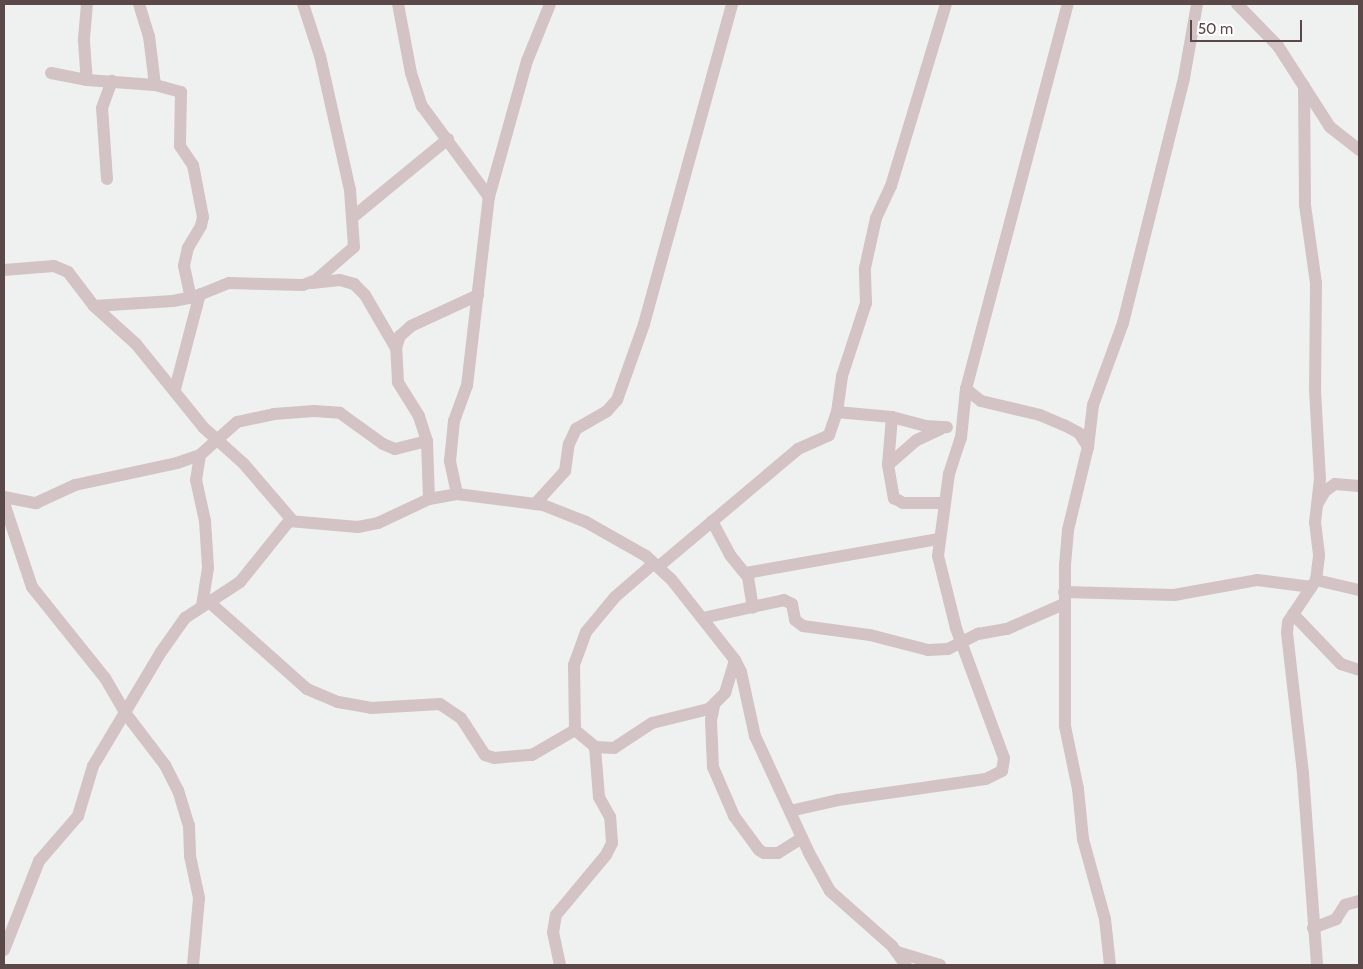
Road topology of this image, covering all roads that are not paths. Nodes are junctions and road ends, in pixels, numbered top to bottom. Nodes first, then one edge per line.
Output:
1 (86, 4) edge
2 (140, 4) edge
3 (303, 4) edge
4 (398, 4) edge
5 (550, 4) edge
6 (732, 4) edge
7 (946, 4) edge
8 (1068, 4) edge
9 (1197, 4) edge
10 (1237, 4) edge
11 (51, 74) dead end
12 (87, 80) junction
13 (112, 81) junction
14 (155, 85) junction
15 (1304, 86) junction
16 (448, 139) junction
17 (1359, 150) edge
18 (107, 180) dead end
19 (489, 197) junction
20 (353, 217) junction
21 (4, 270) edge
22 (309, 283) junction
23 (478, 295) junction
24 (196, 296) junction
25 (94, 306) junction
26 (396, 348) junction
27 (175, 390) junction
28 (966, 390) junction
29 (837, 412) junction
30 (963, 414) junction
31 (892, 416) junction
32 (947, 427) junction
33 (217, 440) junction
34 (428, 441) junction
35 (1088, 447) junction
36 (200, 455) junction
37 (888, 465) junction
38 (1359, 486) edge
39 (457, 494) junction
40 (4, 497) edge
41 (429, 499) junction
42 (4, 502) edge
43 (944, 503) junction
44 (535, 504) junction
45 (1317, 505) junction
46 (292, 520) junction
47 (712, 521) junction
48 (939, 539) junction
49 (655, 566) junction
50 (746, 573) junction
51 (1314, 583) junction
52 (1359, 590) edge
53 (1064, 598) junction
54 (206, 603) junction
55 (753, 608) junction
56 (1293, 614) junction
57 (703, 618) junction
58 (962, 644) junction
59 (735, 660) junction
60 (1359, 670) edge
61 (714, 706) junction
62 (126, 714) junction
63 (575, 730) junction
64 (595, 747) junction
65 (790, 811) junction
66 (802, 838) junction
67 (1359, 901) edge
68 (1313, 928) junction
69 (5, 944) edge
70 (897, 952) junction
71 (192, 965) edge
72 (560, 965) edge
73 (906, 965) edge
74 (940, 965) edge
75 (1110, 965) edge
76 (1317, 965) edge

1 - 12 street
2 - 14 street
3 - 20 street
4 - 16 street
5 - 19 street
6 - 44 street
7 - 29 street
8 - 28 street
9 - 35 street
10 - 15 street
11 - 12 street
12 - 13 street
13 - 14 street
13 - 18 street
14 - 24 street
15 - 17 street
15 - 45 street
16 - 19 street
16 - 20 street
19 - 23 street
20 - 22 street
21 - 25 street
22 - 24 street
22 - 26 street
23 - 26 street
23 - 39 street
24 - 25 street
24 - 27 street
25 - 27 street
26 - 34 street
27 - 33 street
28 - 30 street
28 - 35 street
29 - 31 street
29 - 47 street
30 - 32 street
30 - 43 street
31 - 32 street
31 - 37 street
32 - 37 street
33 - 34 street
33 - 36 street
33 - 46 street
34 - 41 street
35 - 53 street
36 - 40 street
36 - 54 street
37 - 43 street
38 - 45 street
39 - 41 street
39 - 44 street
41 - 46 street
42 - 62 street
43 - 48 street
44 - 49 street
45 - 51 street
46 - 54 street
47 - 49 street
47 - 50 street
48 - 50 street
48 - 58 street
49 - 57 street
49 - 63 street
50 - 55 street
51 - 52 street
51 - 53 street
51 - 56 street
53 - 58 street
53 - 75 street
54 - 62 street
54 - 63 street
55 - 57 street
55 - 58 street
56 - 60 street
56 - 68 street
57 - 59 street
58 - 65 street
59 - 61 street
59 - 65 street
61 - 64 street
61 - 66 street
62 - 69 street
62 - 71 street
63 - 64 street
64 - 72 street
65 - 66 street
66 - 70 street
67 - 68 street
68 - 76 street
70 - 73 street
70 - 74 street

